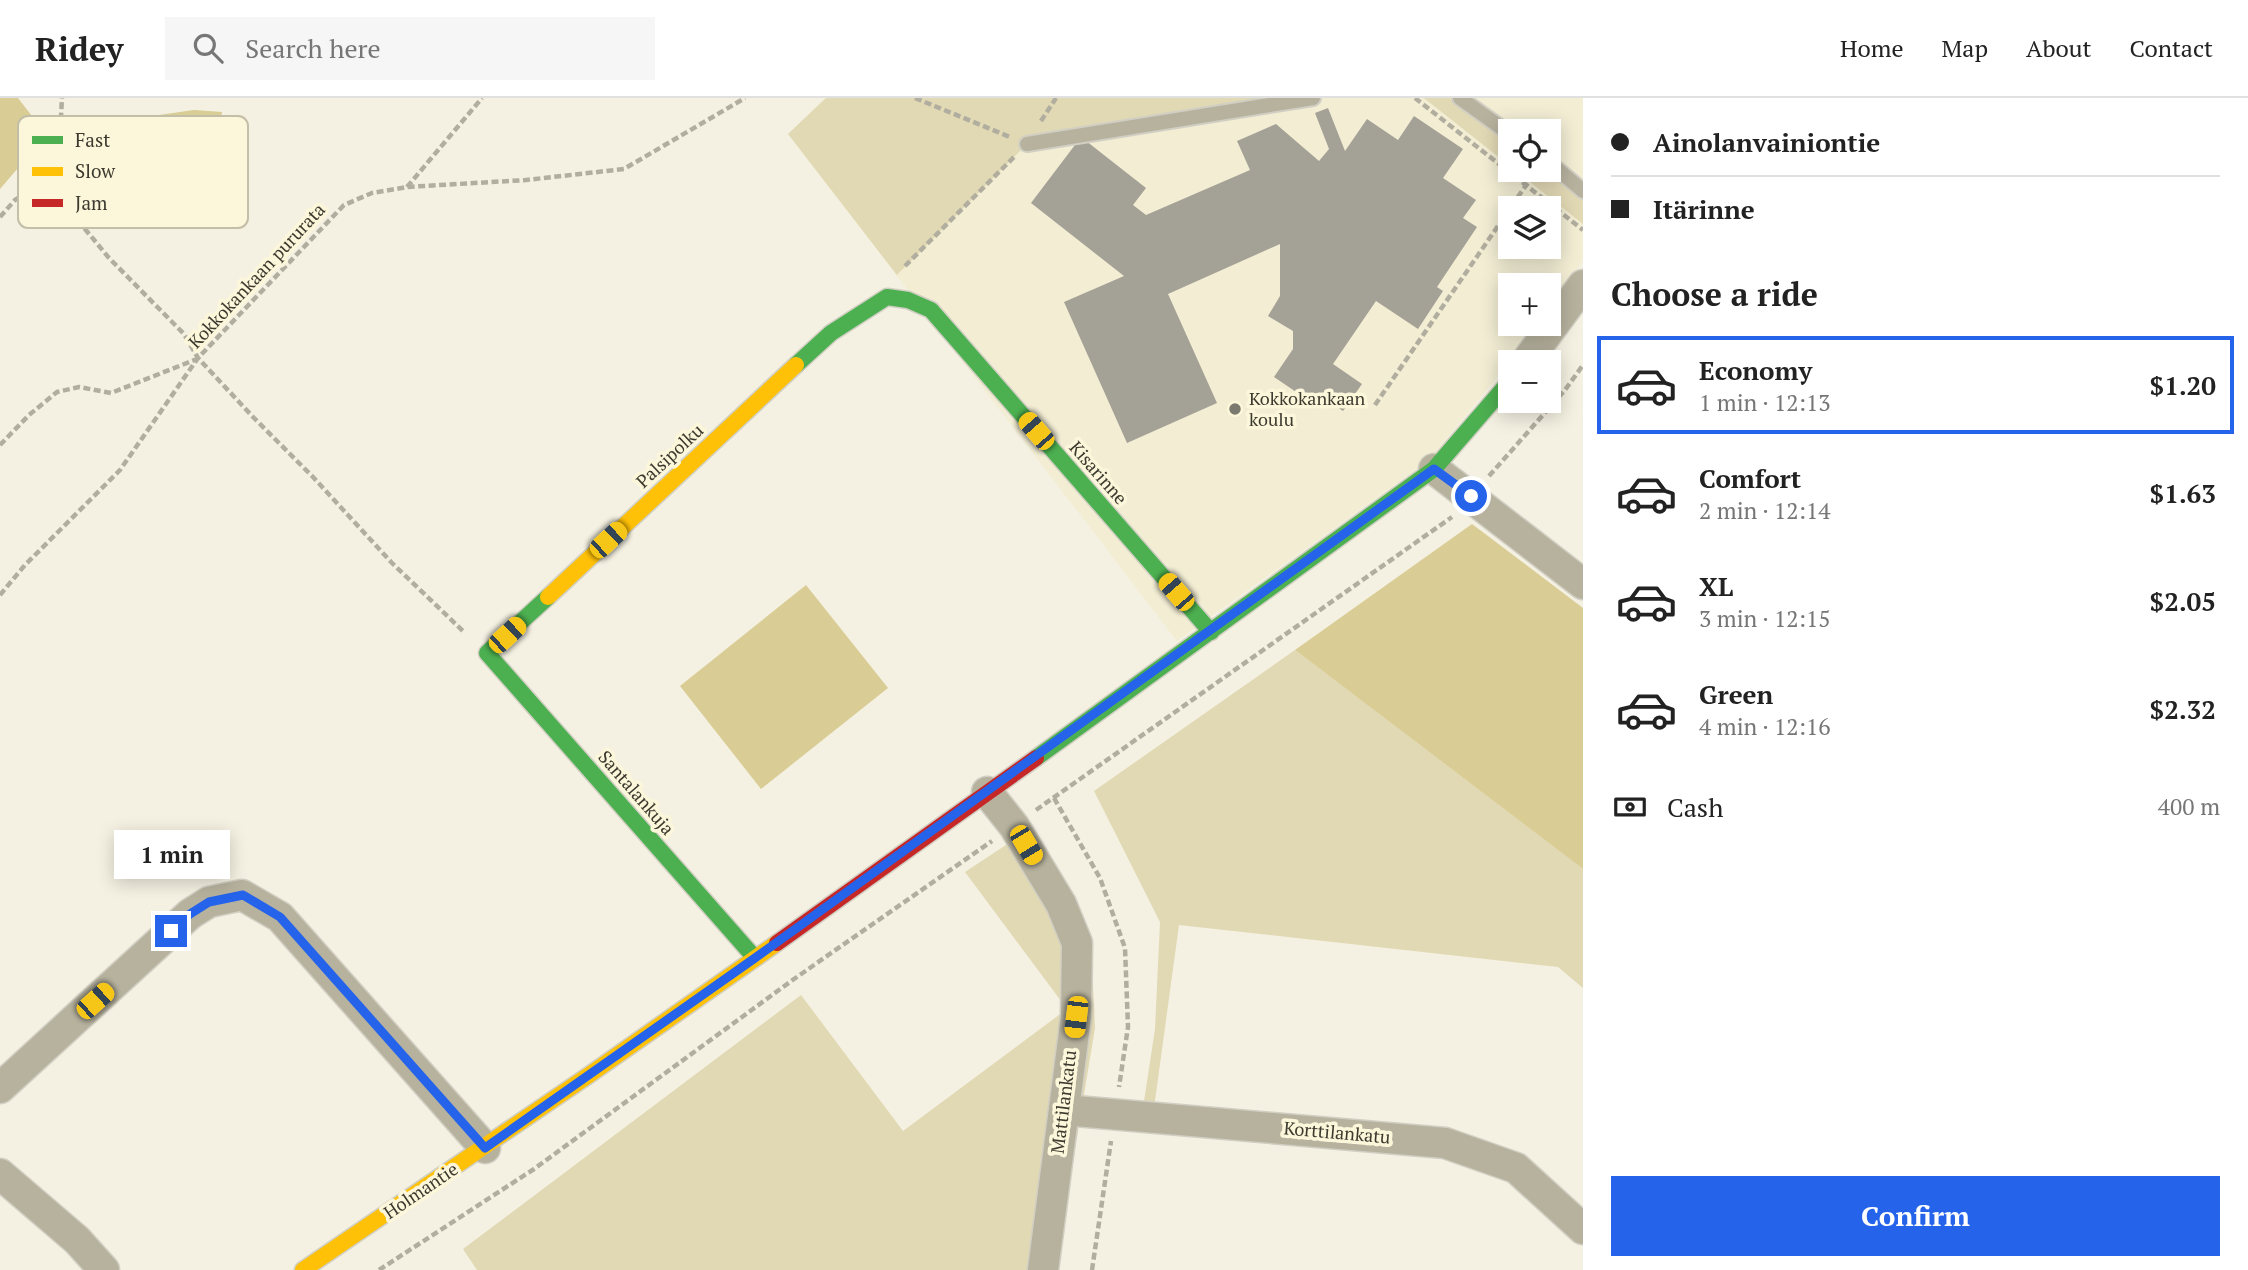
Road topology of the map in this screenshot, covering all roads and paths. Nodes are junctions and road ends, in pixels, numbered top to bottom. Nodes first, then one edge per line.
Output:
1 (62, 98) edge
2 (482, 98) edge
3 (745, 98) edge
4 (915, 98) edge
5 (1313, 98) edge
6 (1415, 98) edge
7 (1460, 98) edge
8 (61, 116) edge
9 (1498, 125) edge
10 (1027, 144) junction
11 (1561, 172) edge
12 (1528, 182) edge
13 (1525, 186) junction
14 (407, 187) junction
15 (1583, 191) edge
16 (18, 198) edge
17 (0, 217) edge
18 (85, 228) edge
19 (1583, 230) edge
20 (1583, 285) edge
21 (887, 297) junction
22 (1535, 350) edge
23 (198, 358) junction
24 (1498, 395) edge
25 (1376, 405) dead end
26 (0, 445) edge
27 (1434, 469) junction
28 (1583, 584) edge
29 (0, 595) edge
30 (1211, 632) junction
31 (487, 653) junction
32 (987, 792) junction
33 (1054, 798) dead end
34 (755, 958) junction
35 (0, 1088) edge
36 (1063, 1110) junction
37 (1115, 1114) junction
38 (485, 1148) junction
39 (0, 1174) edge
40 (1583, 1229) edge
41 (104, 1270) edge
42 (303, 1270) edge
43 (1043, 1270) edge
44 (1092, 1270) edge

1 - 8 path
2 - 14 path
3 - 14 path, Kokkokankaan pururata
4 - 10 path
5 - 10 lane
6 - 13 path
7 - 9 lane
10 - 21 path
11 - 15 lane
12 - 13 path
13 - 19 path
13 - 25 path
14 - 23 path, Kokkokankaan pururata
16 - 17 path
18 - 23 path
20 - 22 street
21 - 30 street, Kisarinne
21 - 31 street, Palsipolku
23 - 26 path
23 - 29 path, Kokkokankaan pururata
23 - 31 path
24 - 27 street, Holmantie
27 - 28 street
27 - 30 street, Holmantie
30 - 32 street, Holmantie
31 - 34 street, Santalankuja
32 - 34 street, Holmantie
32 - 36 street, Mattilankatu
33 - 37 path
34 - 38 street, Holmantie
35 - 38 street
36 - 37 street, Korttilankatu
36 - 43 street, Mattilankatu
37 - 40 street, Korttilankatu
37 - 44 path
38 - 42 street, Holmantie
39 - 41 street

